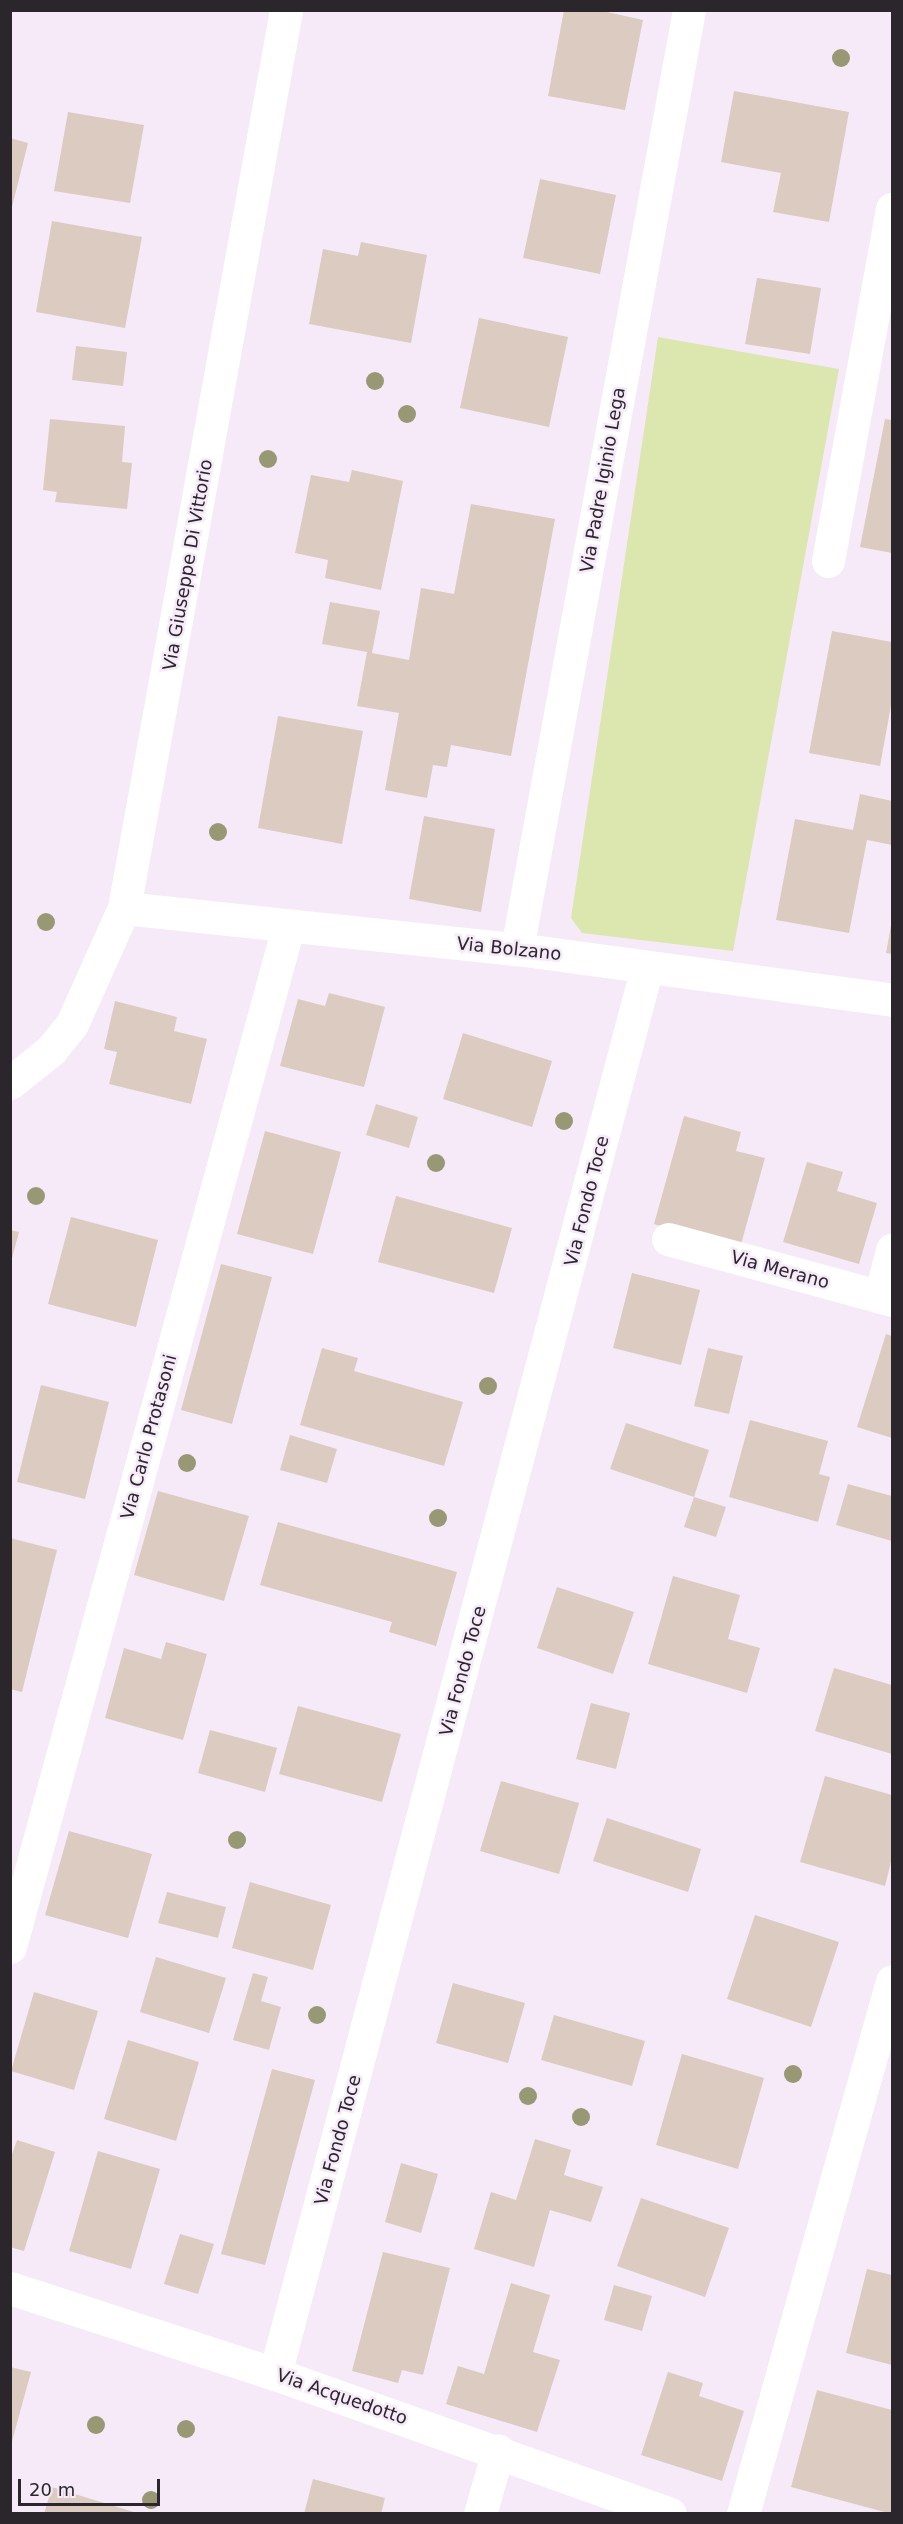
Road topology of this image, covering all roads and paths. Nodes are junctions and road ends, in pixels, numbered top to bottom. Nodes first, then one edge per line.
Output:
1 (286, 10) edge
2 (689, 10) edge
3 (892, 209) edge
4 (828, 561) dead end
5 (124, 908) junction
6 (288, 927) junction
7 (517, 949) junction
8 (647, 967) junction
9 (892, 1000) edge
10 (10, 1083) edge
11 (668, 1239) dead end
12 (892, 1250) edge
13 (886, 1298) edge
14 (10, 1947) edge
15 (892, 1981) edge
16 (10, 2288) edge
17 (275, 2374) junction
18 (498, 2451) junction
19 (480, 2514) edge
20 (670, 2514) edge
21 (743, 2514) edge

1 - 5 street, Via Giuseppe Di Vittorio
2 - 7 street, Via Padre Iginio Lega
3 - 4 street
5 - 6 street, Via Bolzano
5 - 10 street, Via Giuseppe Di Vittorio
6 - 7 street, Via Bolzano
6 - 14 street, Via Carlo Protasoni
7 - 8 street, Via Bolzano
8 - 9 street, Via Bolzano
8 - 17 street, Via Fondo Toce
11 - 13 street, Via Merano
12 - 13 street
15 - 21 street
16 - 17 street, Via Acquedotto
17 - 18 street, Via Acquedotto
18 - 19 street
18 - 20 street, Via Acquedotto

